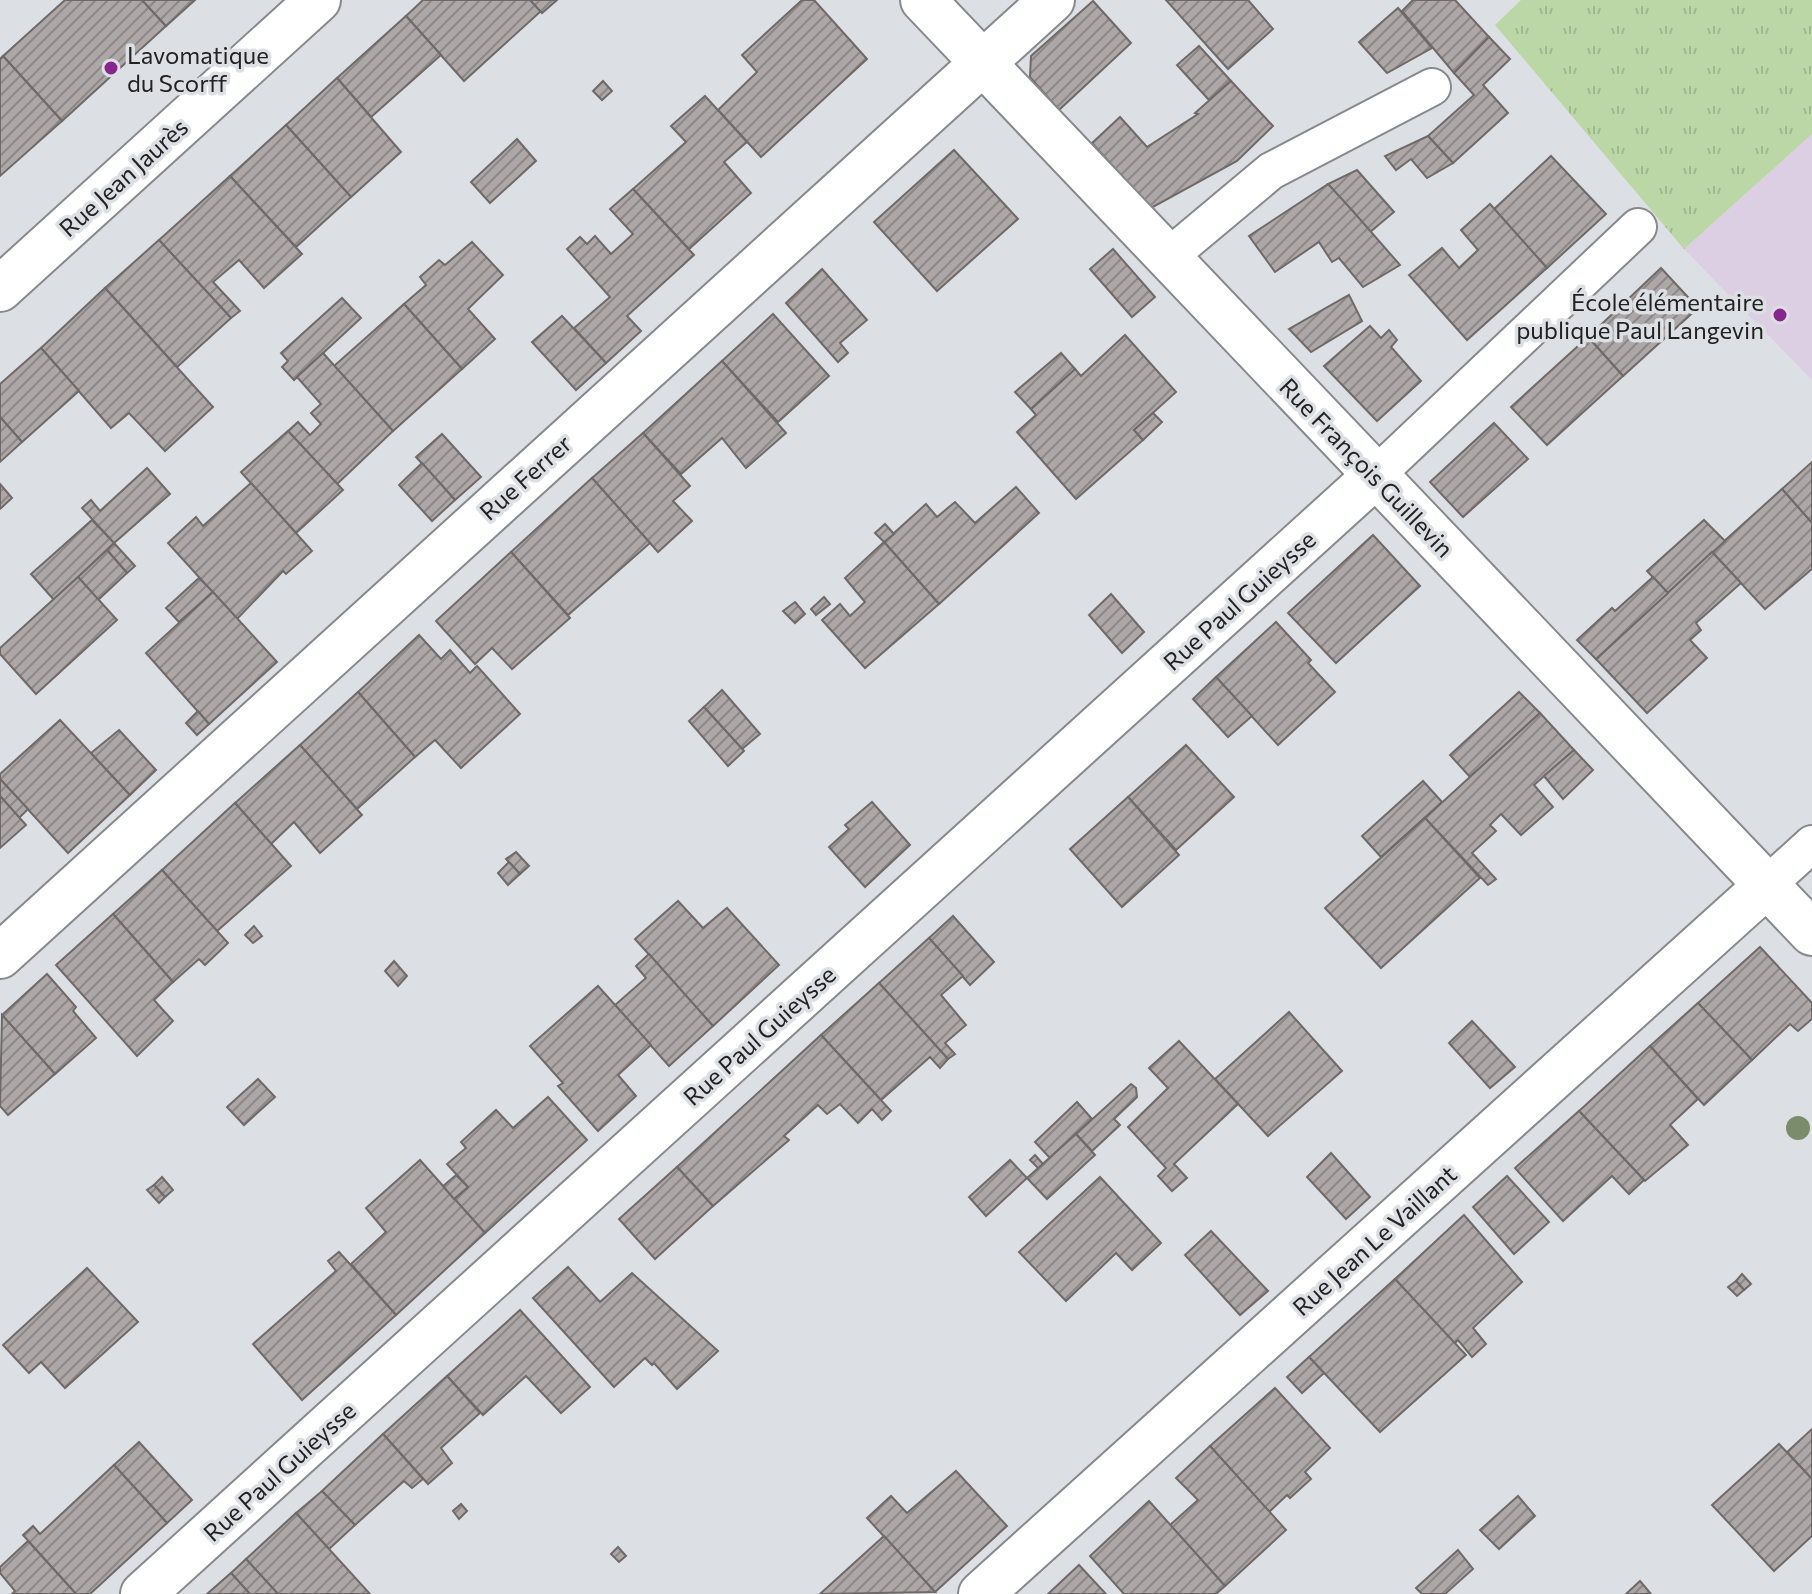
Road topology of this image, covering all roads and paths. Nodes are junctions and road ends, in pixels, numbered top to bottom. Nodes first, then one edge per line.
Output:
1 (318, 0) edge
2 (923, 0) edge
3 (1052, 0) edge
4 (980, 62) junction
5 (1432, 87) dead end
6 (1638, 227) dead end
7 (1167, 258) junction
8 (0, 289) edge
9 (1375, 476) junction
10 (1812, 844) edge
11 (1767, 885) junction
12 (1812, 933) edge
13 (0, 956) edge
14 (143, 1594) edge
15 (981, 1594) edge

1 - 8 street, Rue Jean Jaurès
2 - 4 street, Rue François Guillevin
3 - 4 street, Rue Ferrer
4 - 7 street, Rue François Guillevin
4 - 13 street, Rue Ferrer
5 - 7 lane
6 - 9 lane
7 - 9 street, Rue François Guillevin
9 - 11 street, Rue François Guillevin
9 - 14 street, Rue Paul Guieysse
10 - 11 lane
11 - 12 street, Rue François Guillevin
11 - 15 street, Rue Jean Le Vaillant

